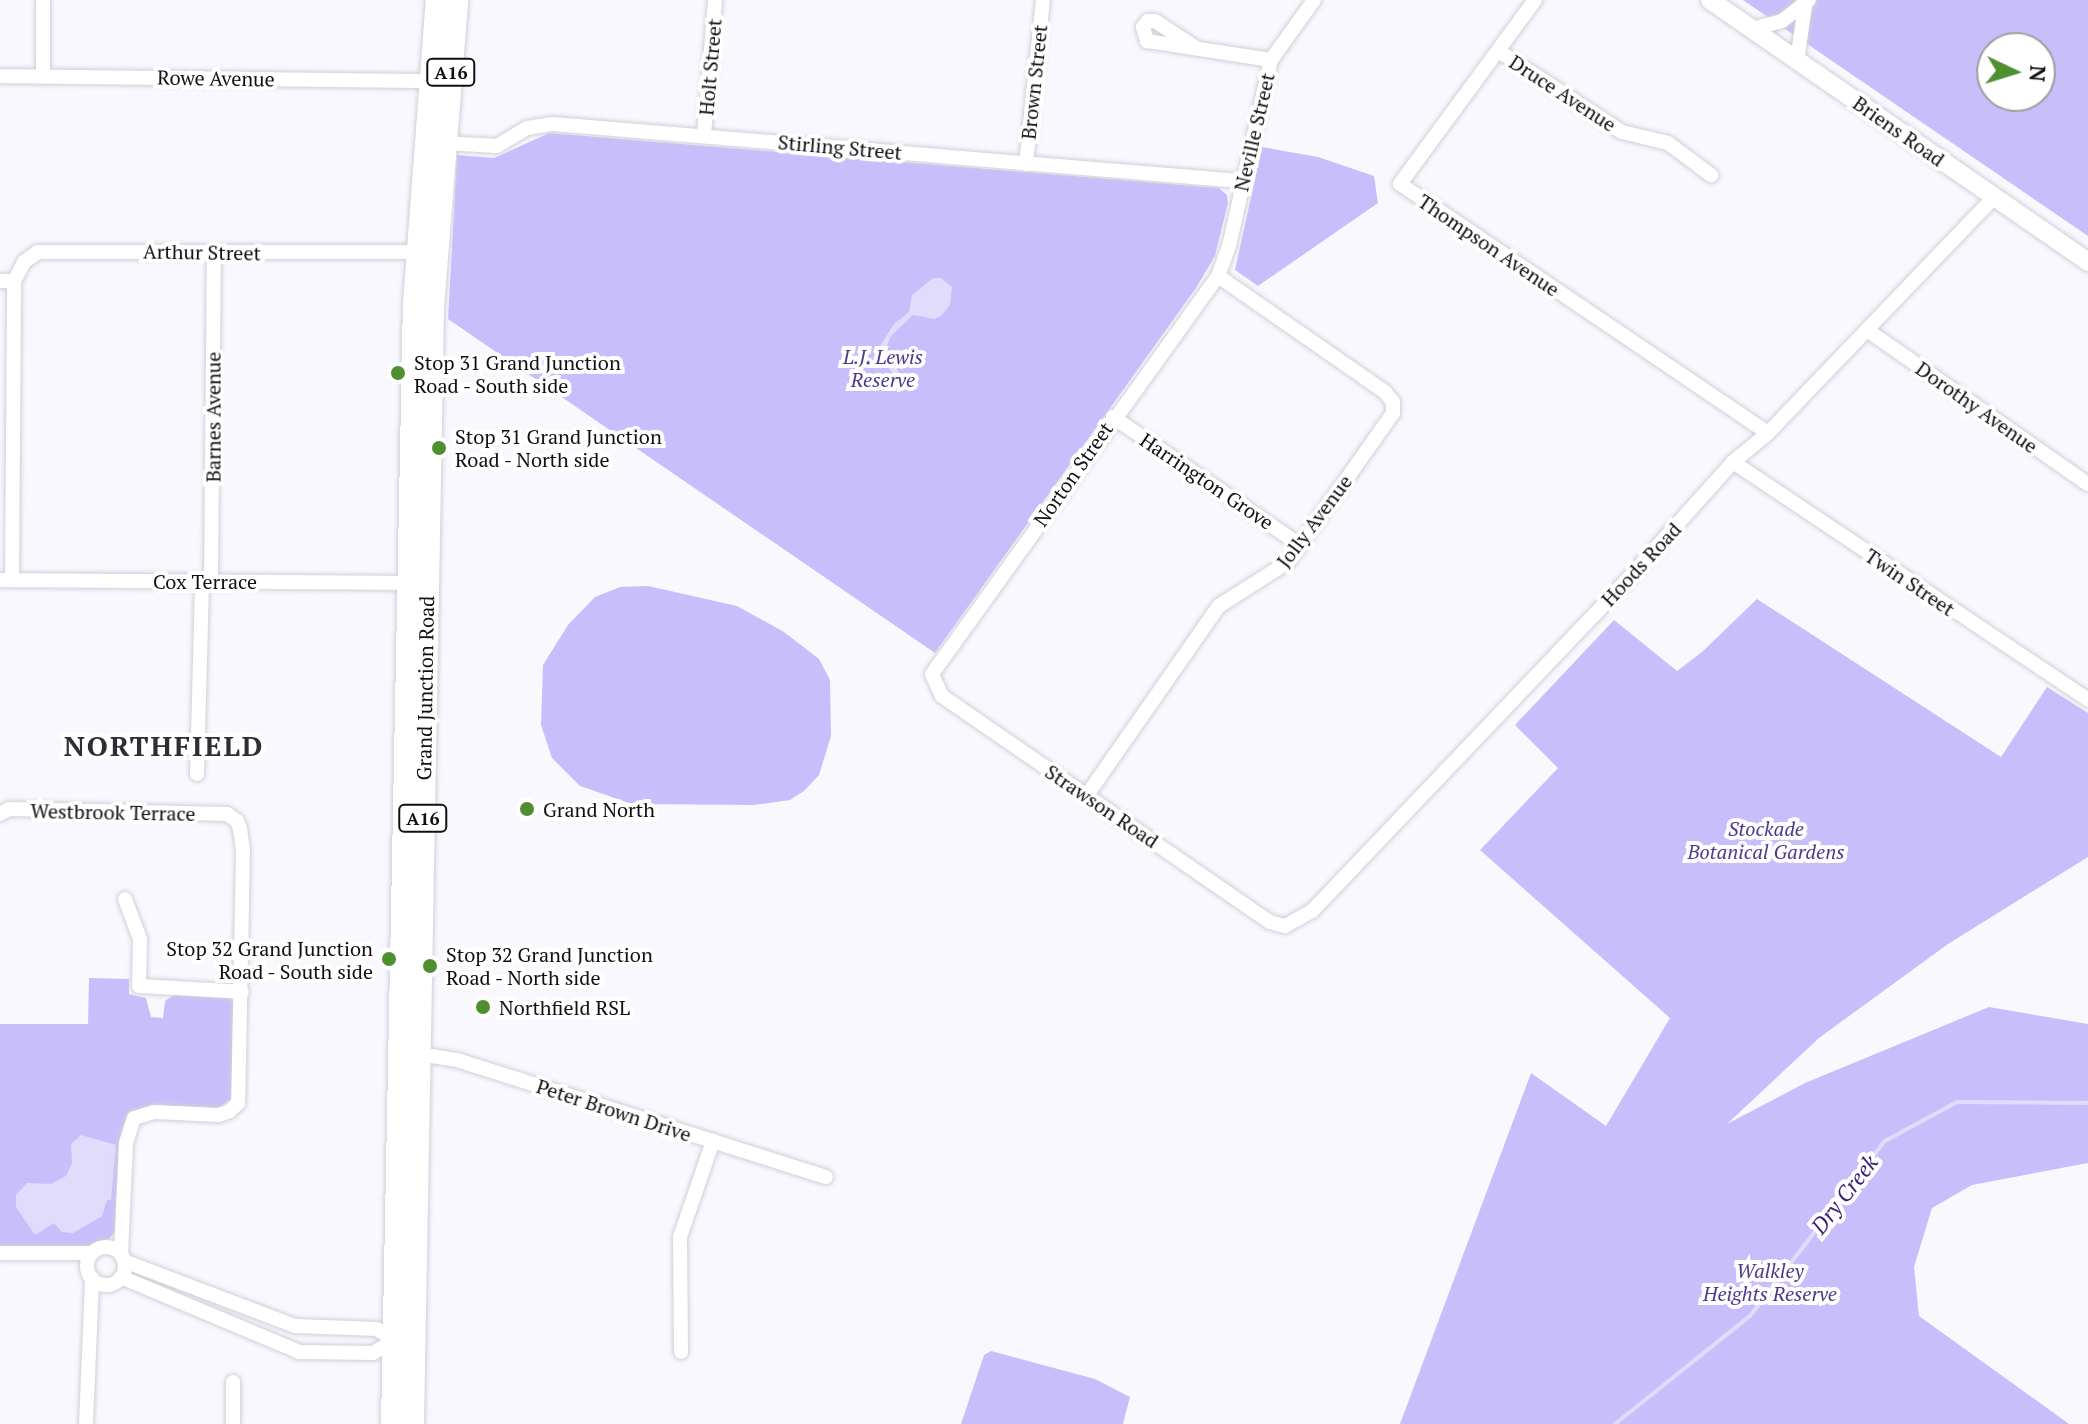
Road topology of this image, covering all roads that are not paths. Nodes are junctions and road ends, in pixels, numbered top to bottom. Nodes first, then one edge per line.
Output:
1 (43, 0) edge
2 (438, 0) edge
3 (456, 0) edge
4 (715, 0) edge
5 (1043, 0) edge
6 (1314, 0) edge
7 (1535, 0) edge
8 (1710, 0) edge
9 (1807, 3) edge
10 (1752, 29) junction
11 (1198, 49) dead end
12 (1500, 52) junction
13 (1271, 60) junction
14 (1797, 61) junction
15 (0, 76) edge
16 (43, 76) junction
17 (431, 81) junction
18 (704, 135) junction
19 (435, 142) junction
20 (1026, 164) junction
21 (1711, 175) dead end
22 (1241, 181) junction
23 (1994, 197) junction
24 (418, 252) junction
25 (214, 253) junction
26 (2088, 262) edge
27 (1218, 276) junction
28 (7, 281) edge
29 (1867, 330) junction
30 (1113, 417) junction
31 (1768, 433) junction
32 (1733, 462) junction
33 (2088, 484) edge
34 (1300, 545) junction
35 (6, 580) edge
36 (206, 581) junction
37 (418, 583) junction
38 (932, 674) joint
39 (2088, 700) edge
40 (197, 774) dead end
41 (1087, 795) junction
42 (0, 814) edge
43 (125, 899) dead end
44 (1285, 926) joint
45 (242, 992) junction
46 (410, 1053) junction
47 (713, 1141) junction
48 (826, 1177) dead end
49 (121, 1218) junction
50 (97, 1250) junction
51 (0, 1253) edge
52 (60, 1255) junction
53 (123, 1258) junction
54 (90, 1274) junction
55 (117, 1281) junction
56 (91, 1312) junction
57 (404, 1340) junction
58 (681, 1352) dead end
59 (233, 1382) dead end
60 (86, 1424) edge
61 (233, 1424) edge
62 (393, 1424) edge
63 (412, 1424) edge

1 - 16 street
2 - 17 highway, Grand Junction Road / A16
3 - 19 highway, Grand Junction Road / A16
4 - 18 street, Holt Street
5 - 20 street, Brown Street
6 - 13 street, Neville Street
7 - 12 street, Thompson Avenue
8 - 10 main road, Briens Road
9 - 10 street
9 - 14 street
10 - 14 main road, Briens Road
11 - 13 street
12 - 21 street, Druce Avenue
12 - 31 street, Thompson Avenue
13 - 22 street, Neville Street
14 - 23 main road, Briens Road
15 - 16 street, Rowe Avenue
16 - 17 street, Rowe Avenue
17 - 19 highway, Grand Junction Road / A16
18 - 19 street, Stirling Street
18 - 20 street, Stirling Street
19 - 24 highway, Grand Junction Road / A16
19 - 37 highway, Grand Junction Road / A16
20 - 22 street, Stirling Street
22 - 27 street, Neville Street
23 - 26 main road, Briens Road
23 - 29 street, Hoods Road
24 - 25 street, Arthur Street
24 - 37 highway, Grand Junction Road / A16
25 - 28 street, Arthur Street
25 - 36 street, Barnes Avenue
27 - 30 street, Norton Street
27 - 34 street, Jolly Avenue
28 - 35 street
29 - 31 street, Hoods Road
29 - 33 street, Dorothy Avenue
30 - 34 street, Harrington Grove
30 - 38 street, Norton Street
31 - 32 street, Hoods Road
32 - 39 street, Twin Street
32 - 44 street, Hoods Road
34 - 41 street, Jolly Avenue
35 - 36 street, Cox Terrace
36 - 37 street, Cox Terrace
36 - 40 street, Barnes Avenue
37 - 46 highway, Grand Junction Road / A16
38 - 41 street, Strawson Road
41 - 44 street, Strawson Road
42 - 45 street, Westbrook Terrace
43 - 45 street
45 - 49 street
46 - 47 street, Peter Brown Drive
46 - 57 highway, Grand Junction Road / A16
47 - 48 street, Peter Brown Drive
47 - 58 street
49 - 50 street
49 - 53 street
50 - 52 street
50 - 53 street
50 - 54 street
51 - 52 street
52 - 54 street
53 - 55 street
53 - 57 street
54 - 55 street
54 - 56 street
55 - 56 street
55 - 57 street
56 - 60 street
57 - 62 highway, Grand Junction Road / A16
57 - 63 highway, Grand Junction Road / A16
59 - 61 street

